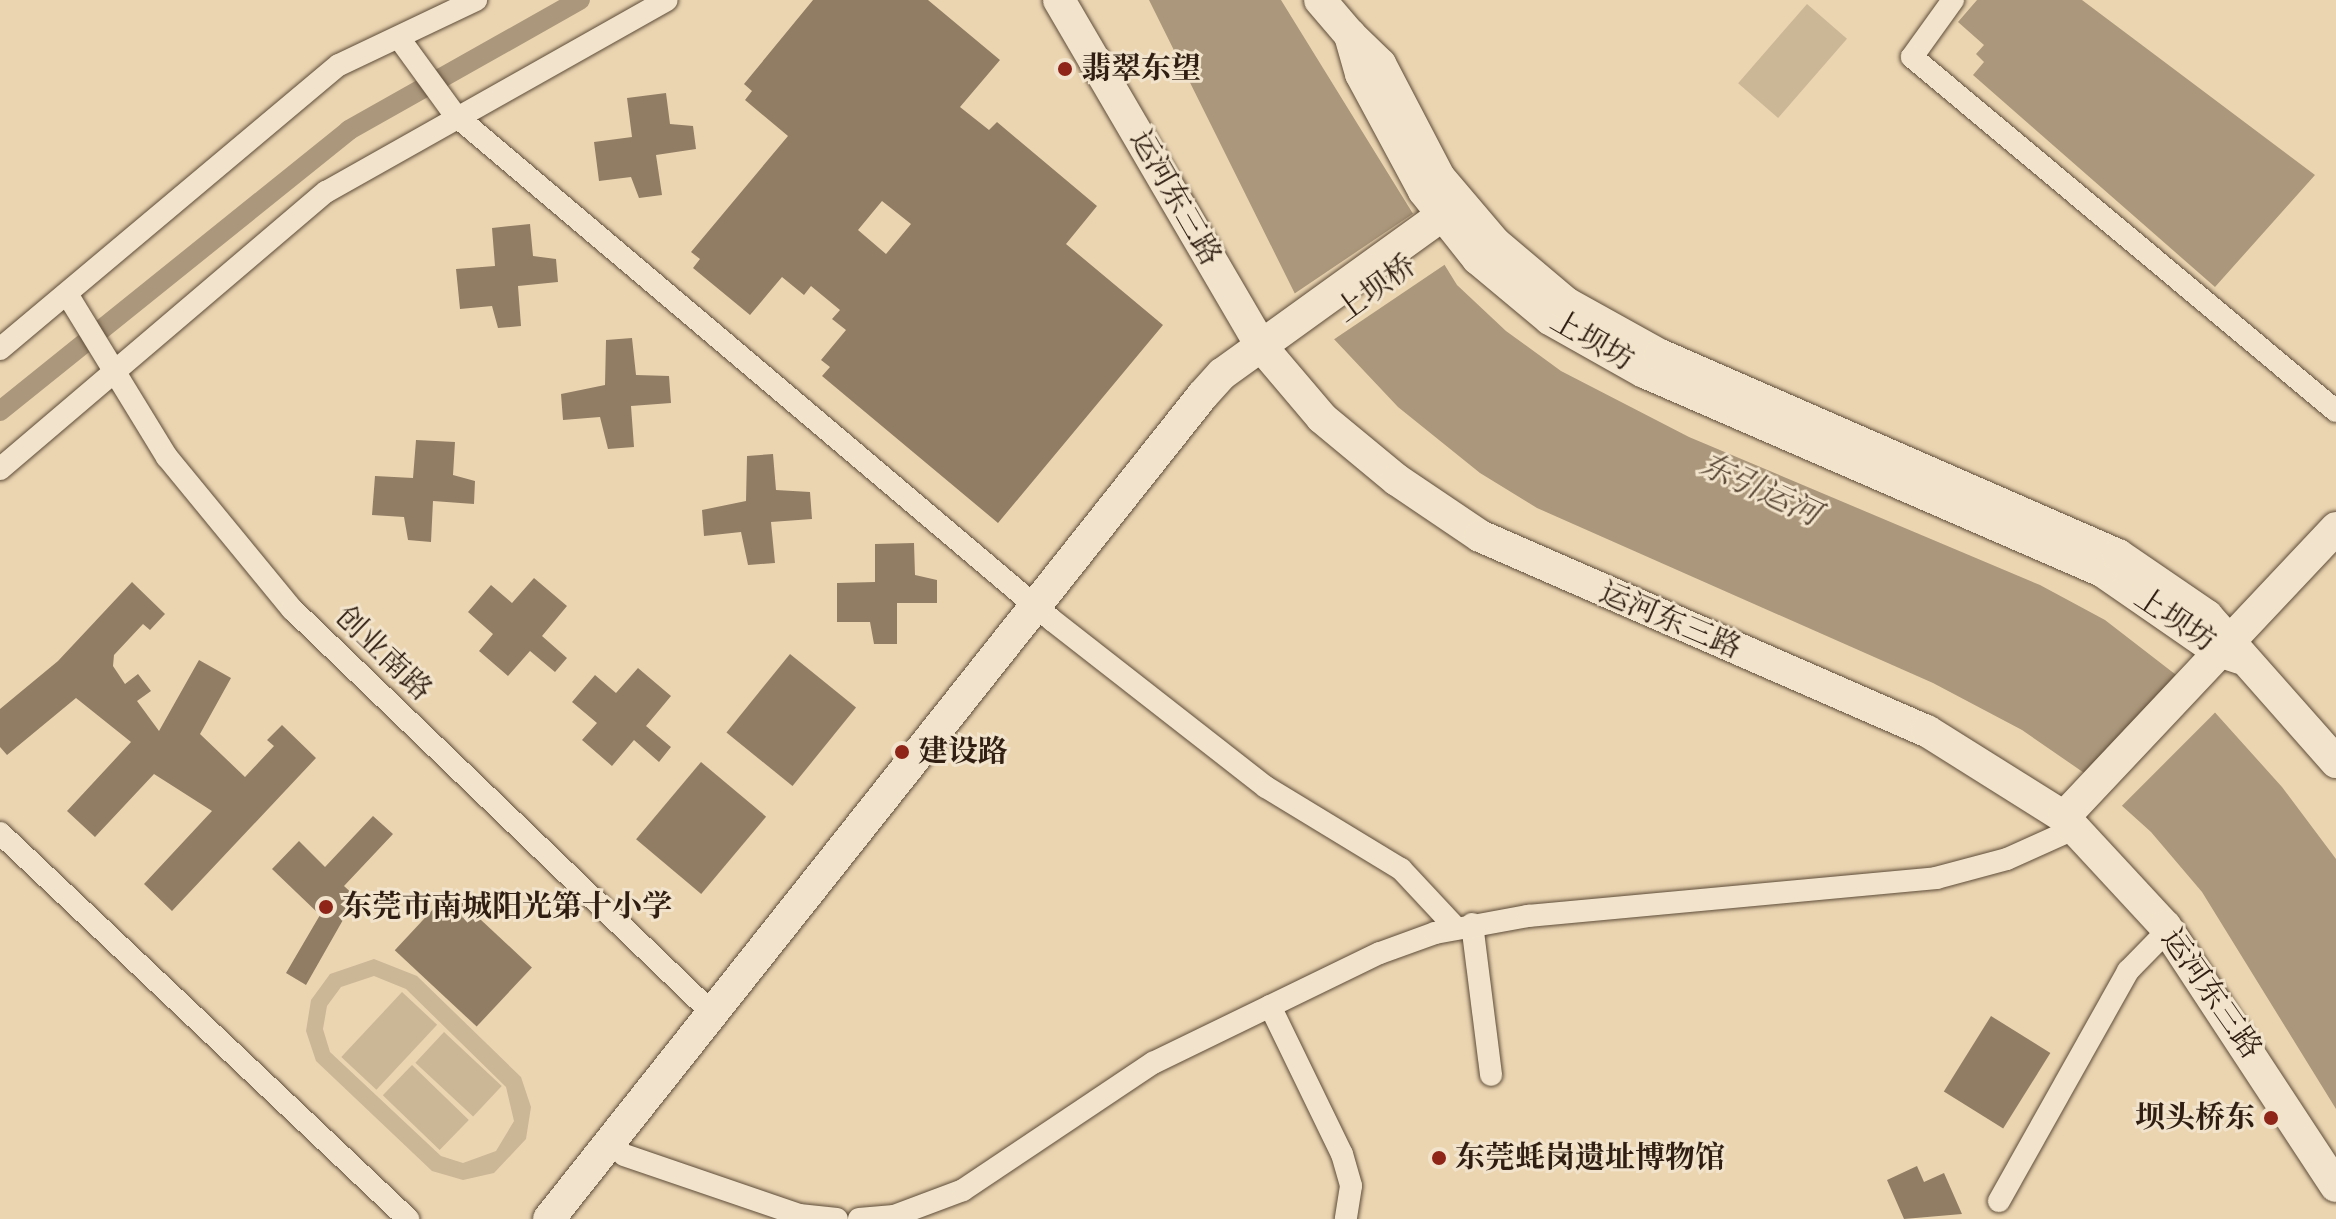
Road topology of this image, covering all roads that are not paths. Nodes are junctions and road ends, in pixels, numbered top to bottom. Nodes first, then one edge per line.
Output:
1 (476, 0) edge
2 (667, 0) edge
3 (1059, 0) edge
4 (1078, 0) edge
5 (1320, 0) edge
6 (1953, 0) edge
7 (405, 47) junction
8 (455, 115) junction
9 (1450, 222) junction
10 (72, 302) junction
11 (1286, 341) junction
12 (0, 349) edge
13 (114, 373) junction
14 (2336, 411) edge
15 (0, 469) edge
16 (2336, 528) edge
17 (2336, 560) edge
18 (1044, 614) junction
19 (2229, 649) junction
20 (2336, 762) edge
21 (2080, 810) junction
22 (0, 833) edge
23 (1464, 926) junction
24 (2168, 930) junction
25 (1270, 1006) junction
26 (711, 1012) junction
27 (1491, 1075) dead end
28 (624, 1155) junction
29 (2336, 1186) edge
30 (1999, 1201) dead end
31 (408, 1219) edge
32 (549, 1219) edge
33 (575, 1219) edge
34 (837, 1219) edge
35 (859, 1219) edge
36 (1346, 1219) edge

1 - 7 street
2 - 8 street
3 - 11 street, 运河东三路
4 - 11 street, 运河东三路
5 - 9 street, 上坝坊
6 - 14 street
7 - 8 street
7 - 10 street
8 - 13 street
8 - 18 street
9 - 11 street, 上坝桥
9 - 19 street, 上坝坊
10 - 12 street
10 - 13 street, 创业南路
11 - 18 street
11 - 21 street, 运河东三路
13 - 15 street
13 - 26 street, 创业南路
16 - 19 street
17 - 19 street
18 - 23 street
18 - 26 street
18 - 28 street
19 - 20 street, 上坝坊
19 - 21 street
21 - 23 street
21 - 24 street, 运河东三路
22 - 31 street
23 - 25 street
23 - 27 street
24 - 29 street, 运河东三路
24 - 30 street
25 - 35 street
25 - 36 street
26 - 32 street
28 - 33 street
28 - 34 street

